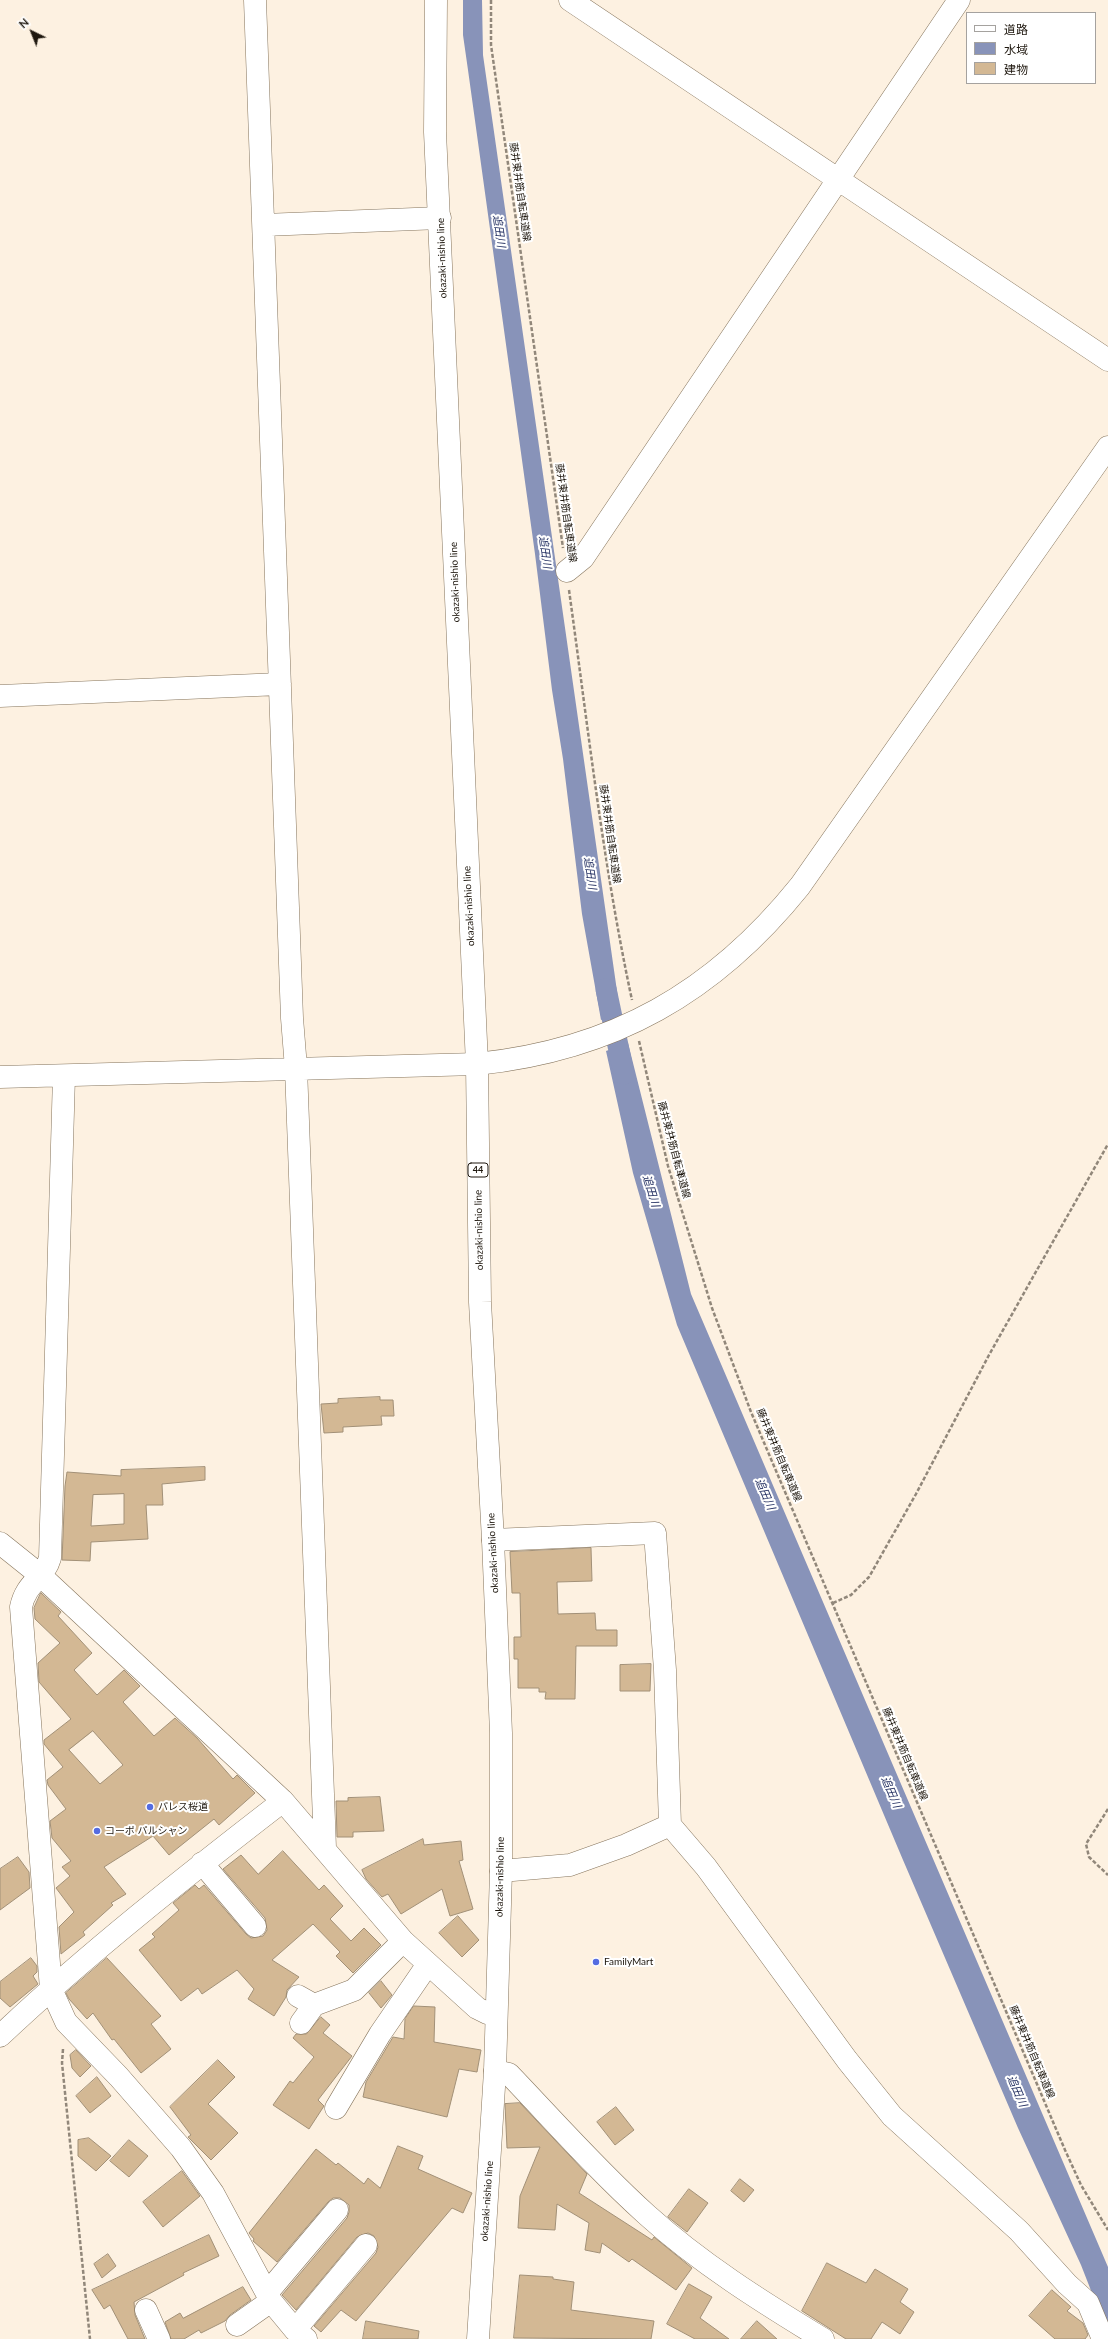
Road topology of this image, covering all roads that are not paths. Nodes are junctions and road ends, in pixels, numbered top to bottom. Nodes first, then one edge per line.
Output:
1 (256, 0) edge
2 (436, 0) edge
3 (570, 0) edge
4 (959, 0) edge
5 (839, 179) junction
6 (440, 218) junction
7 (264, 225) junction
8 (1108, 360) edge
9 (1108, 447) edge
10 (567, 571) road end
11 (280, 684) junction
12 (0, 696) edge
13 (477, 1064) junction
14 (296, 1068) junction
15 (64, 1076) junction
16 (0, 1077) edge
17 (493, 1540) junction
18 (0, 1543) edge
19 (40, 1575) junction
20 (283, 1800) junction
21 (670, 1825) junction
22 (325, 1848) junction
23 (202, 1863) junction
24 (501, 1871) junction
25 (255, 1926) dead end
26 (403, 1941) junction
27 (428, 1964) junction
28 (50, 1989) junction
29 (496, 2014) junction
30 (301, 2023) dead end
31 (0, 2036) edge
32 (495, 2071) junction
33 (336, 2108) dead end
34 (338, 2210) dead end
35 (366, 2245) dead end
36 (269, 2297) junction
37 (146, 2310) dead end
38 (237, 2325) dead end
39 (300, 2334) edge
40 (159, 2339) edge
41 (478, 2339) edge
42 (823, 2339) edge
43 (1103, 2339) edge

1 - 7 street
2 - 6 street, okazaki-nishio line / 44
3 - 5 street
4 - 5 street
5 - 8 street
5 - 10 street
6 - 7 street
6 - 13 street, okazaki-nishio line / 44
7 - 11 street
9 - 13 street
11 - 12 street
11 - 14 street
13 - 14 street
13 - 17 street, okazaki-nishio line / 44
14 - 15 street
14 - 22 street
15 - 16 street
15 - 19 street
17 - 21 street
17 - 24 street, okazaki-nishio line / 44
18 - 19 street
19 - 20 street
19 - 28 street
20 - 22 street
20 - 23 street
21 - 24 street
21 - 43 street
22 - 26 street
23 - 25 street
23 - 28 street
24 - 29 street, okazaki-nishio line / 44
26 - 27 street
26 - 30 street
27 - 29 street
27 - 33 street
28 - 31 street
28 - 36 street
29 - 32 street, okazaki-nishio line / 44
32 - 41 street, okazaki-nishio line / 44
32 - 42 street
34 - 36 street
35 - 39 street
36 - 38 street
36 - 39 street
37 - 40 street

